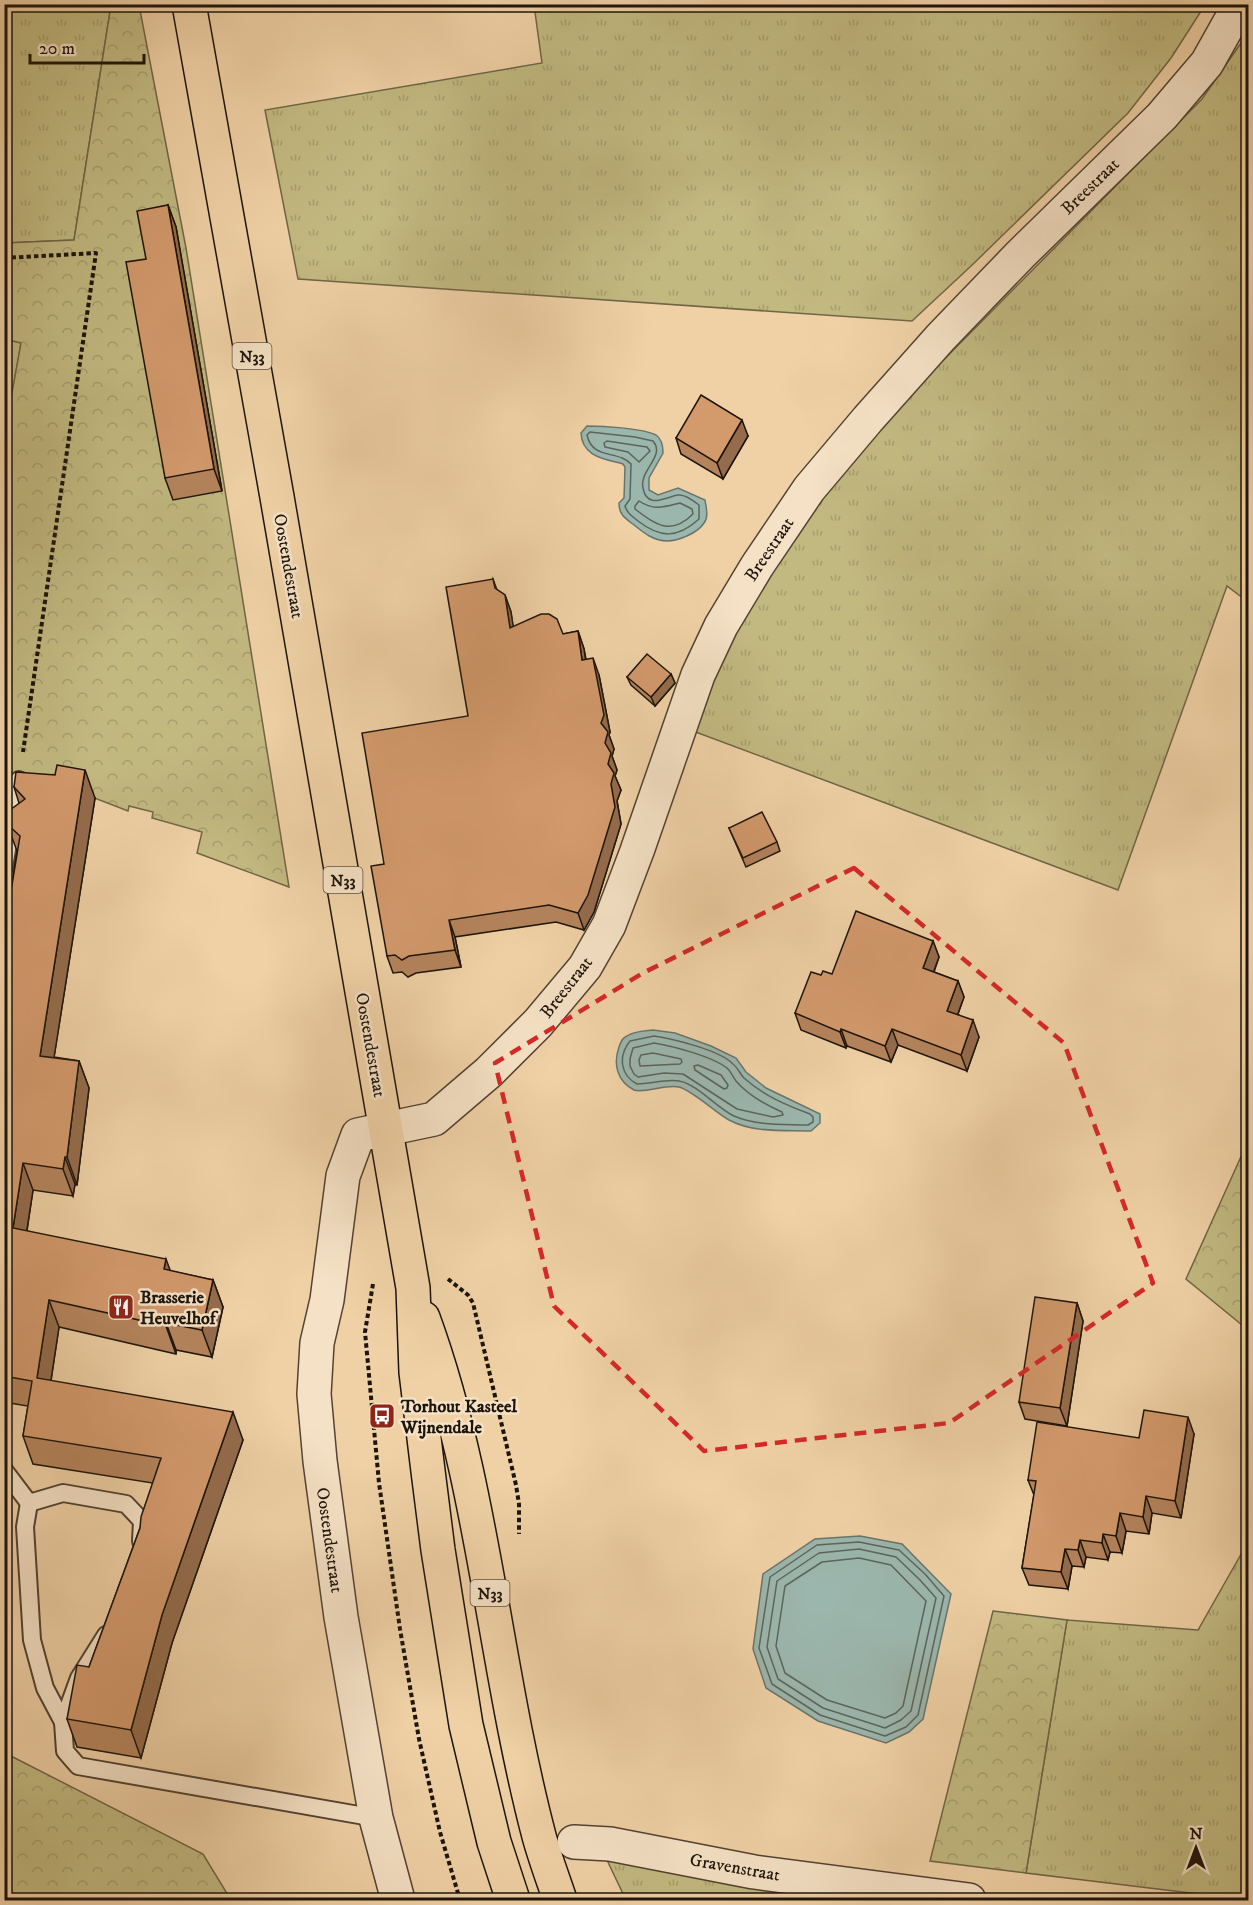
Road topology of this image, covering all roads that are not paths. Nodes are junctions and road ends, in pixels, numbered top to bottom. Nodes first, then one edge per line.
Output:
1 (189, 4) edge
2 (1240, 4) edge
3 (19, 780) edge
4 (4, 867) edge
5 (386, 1129) junction
6 (412, 1288) junction
7 (4, 1470) edge
8 (29, 1503) junction
9 (140, 1552) edge
10 (113, 1623) edge
11 (63, 1722) junction
12 (376, 1818) junction
13 (574, 1842) dead end
14 (398, 1900) edge
15 (513, 1900) edge
16 (561, 1900) edge
17 (969, 1900) edge

1 - 5 main road, Oostendestraat / N33
2 - 5 street, Breestraat
3 - 4 lane
5 - 6 main road, Oostendestraat / N33
5 - 12 street, Oostendestraat
6 - 15 main road, Oostendestraat / N33
6 - 16 main road, Oostendestraat / N33
7 - 8 lane
8 - 9 lane
8 - 11 lane
10 - 11 lane
11 - 12 lane
12 - 14 street, Oostendestraat
13 - 17 street, Gravenstraat

